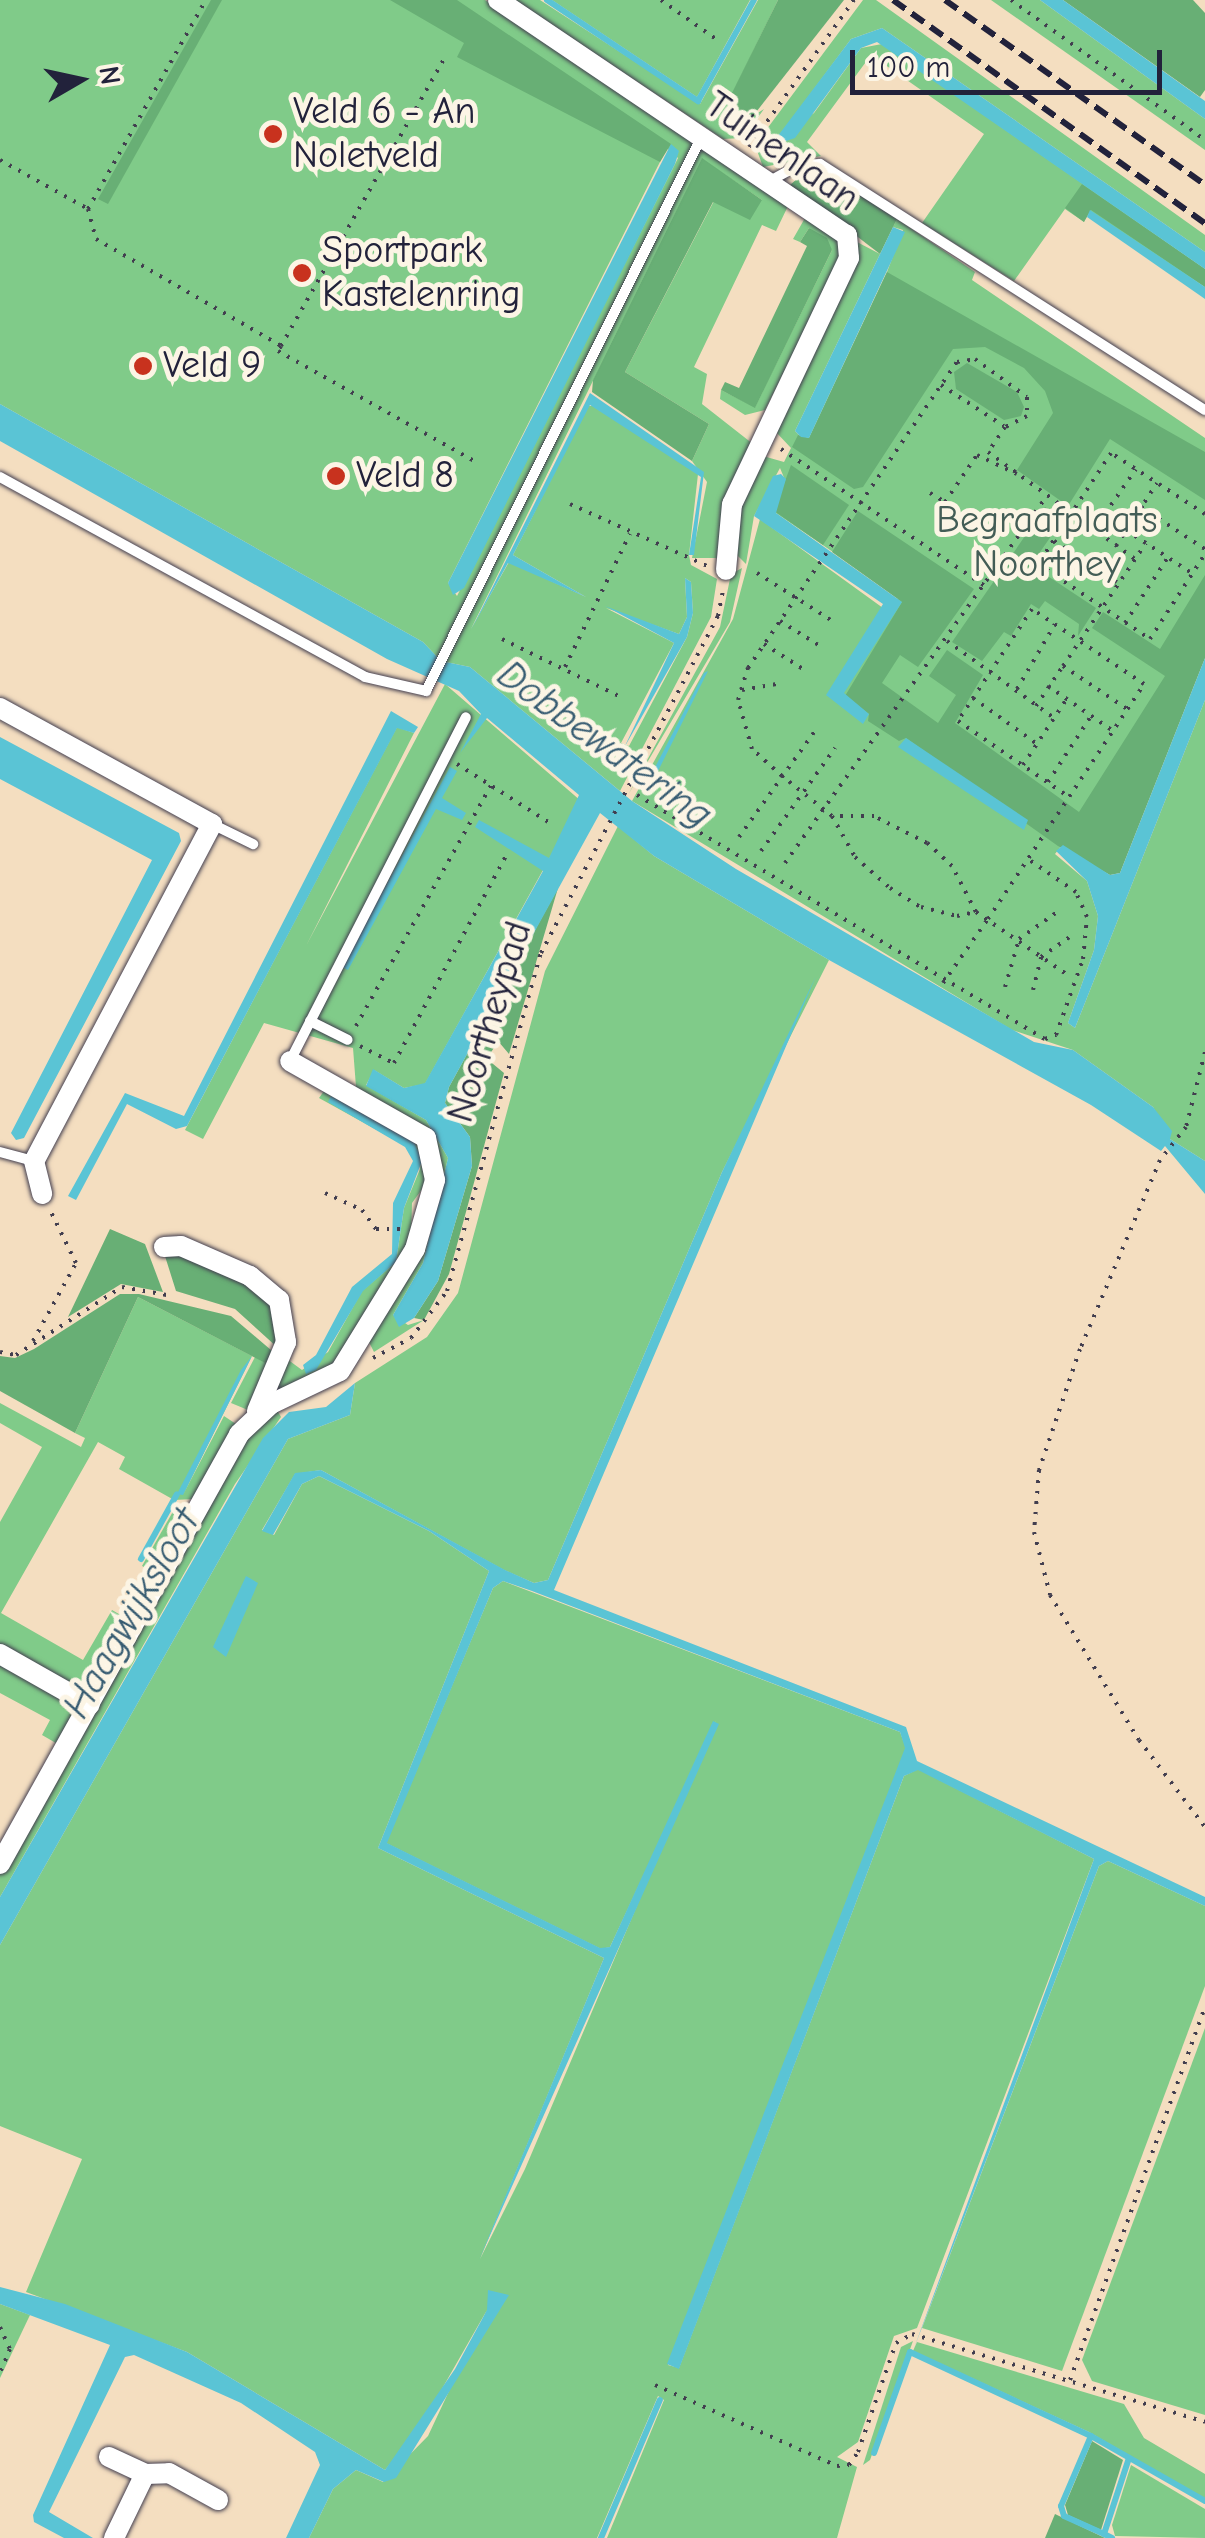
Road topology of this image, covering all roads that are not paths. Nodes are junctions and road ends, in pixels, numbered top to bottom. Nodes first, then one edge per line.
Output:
1 (498, 0) edge
2 (700, 138) junction
3 (767, 183) junction
4 (1205, 410) edge
5 (0, 477) edge
6 (726, 570) road end
7 (0, 708) edge
8 (466, 716) dead end
9 (212, 824) junction
10 (253, 844) dead end
11 (310, 1021) junction
12 (348, 1040) road end
13 (290, 1061) joint
14 (0, 1152) edge
15 (34, 1161) junction
16 (42, 1194) road end
17 (164, 1246) dead end
18 (255, 1416) junction
19 (0, 1654) edge
20 (90, 1705) junction
21 (0, 1864) edge
22 (110, 2457) dead end
23 (145, 2474) junction
24 (218, 2500) dead end
25 (114, 2538) edge

1 - 2 street, Tuinenlaan
2 - 3 street, Tuinenlaan
2 - 5 lane
3 - 4 lane
3 - 6 street, Tuinenlaan
7 - 9 street
8 - 11 lane
9 - 10 lane
9 - 15 street
11 - 12 lane
11 - 13 lane
13 - 18 street
14 - 15 lane
15 - 16 street
17 - 18 street
18 - 20 street
19 - 20 street
20 - 21 street
22 - 23 street
23 - 24 street
23 - 25 street

